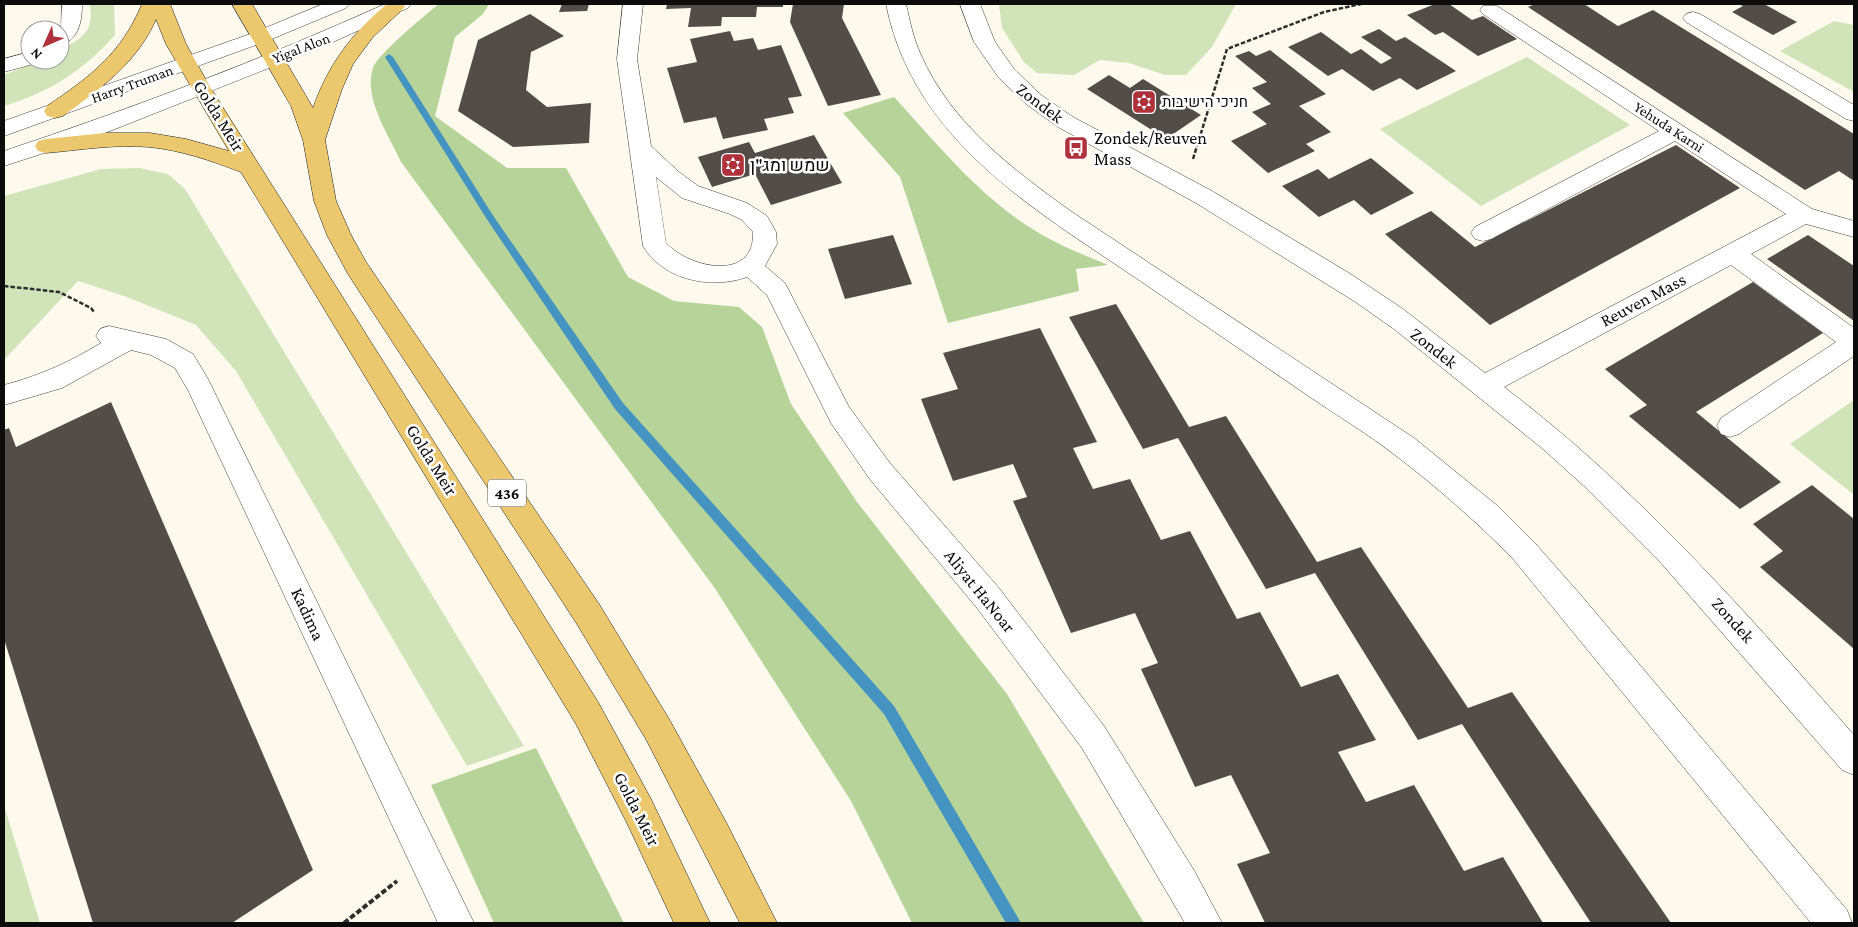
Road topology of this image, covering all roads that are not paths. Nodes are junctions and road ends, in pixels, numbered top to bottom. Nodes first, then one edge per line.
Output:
1 (72, 4) edge
2 (152, 4) edge
3 (160, 4) edge
4 (242, 4) edge
5 (340, 4) edge
6 (633, 4) edge
7 (896, 4) edge
8 (970, 4) edge
9 (398, 5) edge
10 (1490, 10) dead end
11 (1693, 18) dead end
12 (70, 27) edge
13 (266, 48) junction
14 (20, 61) edge
15 (4, 66) edge
16 (193, 75) junction
17 (55, 111) junction
18 (1854, 114) edge
19 (4, 129) edge
20 (1676, 131) junction
21 (314, 140) junction
22 (46, 146) junction
23 (642, 149) junction
24 (4, 159) edge
25 (252, 168) junction
26 (1804, 215) junction
27 (1854, 229) edge
28 (1483, 233) dead end
29 (1732, 253) junction
30 (749, 266) junction
31 (1854, 342) edge
32 (1483, 386) junction
33 (4, 395) edge
34 (1730, 426) dead end
35 (1854, 759) edge
36 (456, 923) edge
37 (692, 923) edge
38 (759, 923) edge
39 (1204, 923) edge
40 (1834, 923) edge

1 - 12 street
2 - 17 main road
3 - 16 main road, Golda Meir / 436
4 - 13 main road, 436
5 - 13 street, Yigal Alon
6 - 23 street
7 - 40 street
8 - 32 street, Zondek
9 - 13 street, Yigal Alon
9 - 21 main road
10 - 20 street, Yehuda Karni
11 - 18 street
13 - 16 street, Yigal Alon
13 - 21 main road, 436
14 - 15 street
16 - 17 street, Harry Truman
16 - 22 street, Harry Truman
16 - 25 main road, Golda Meir / 436
17 - 19 street, Harry Truman
20 - 26 street, Yehuda Karni
20 - 28 street
21 - 38 main road, 436
22 - 24 street, Harry Truman
22 - 25 main road
23 - 30 street
23 - 30 street
25 - 37 main road, Golda Meir / 436
26 - 27 street, Yehuda Karni
26 - 29 street, Reuven Mass
29 - 31 street
29 - 32 street, Reuven Mass
30 - 39 street, Aliyat HaNoar
31 - 34 street
32 - 35 street, Zondek
33 - 36 street, Kadima

